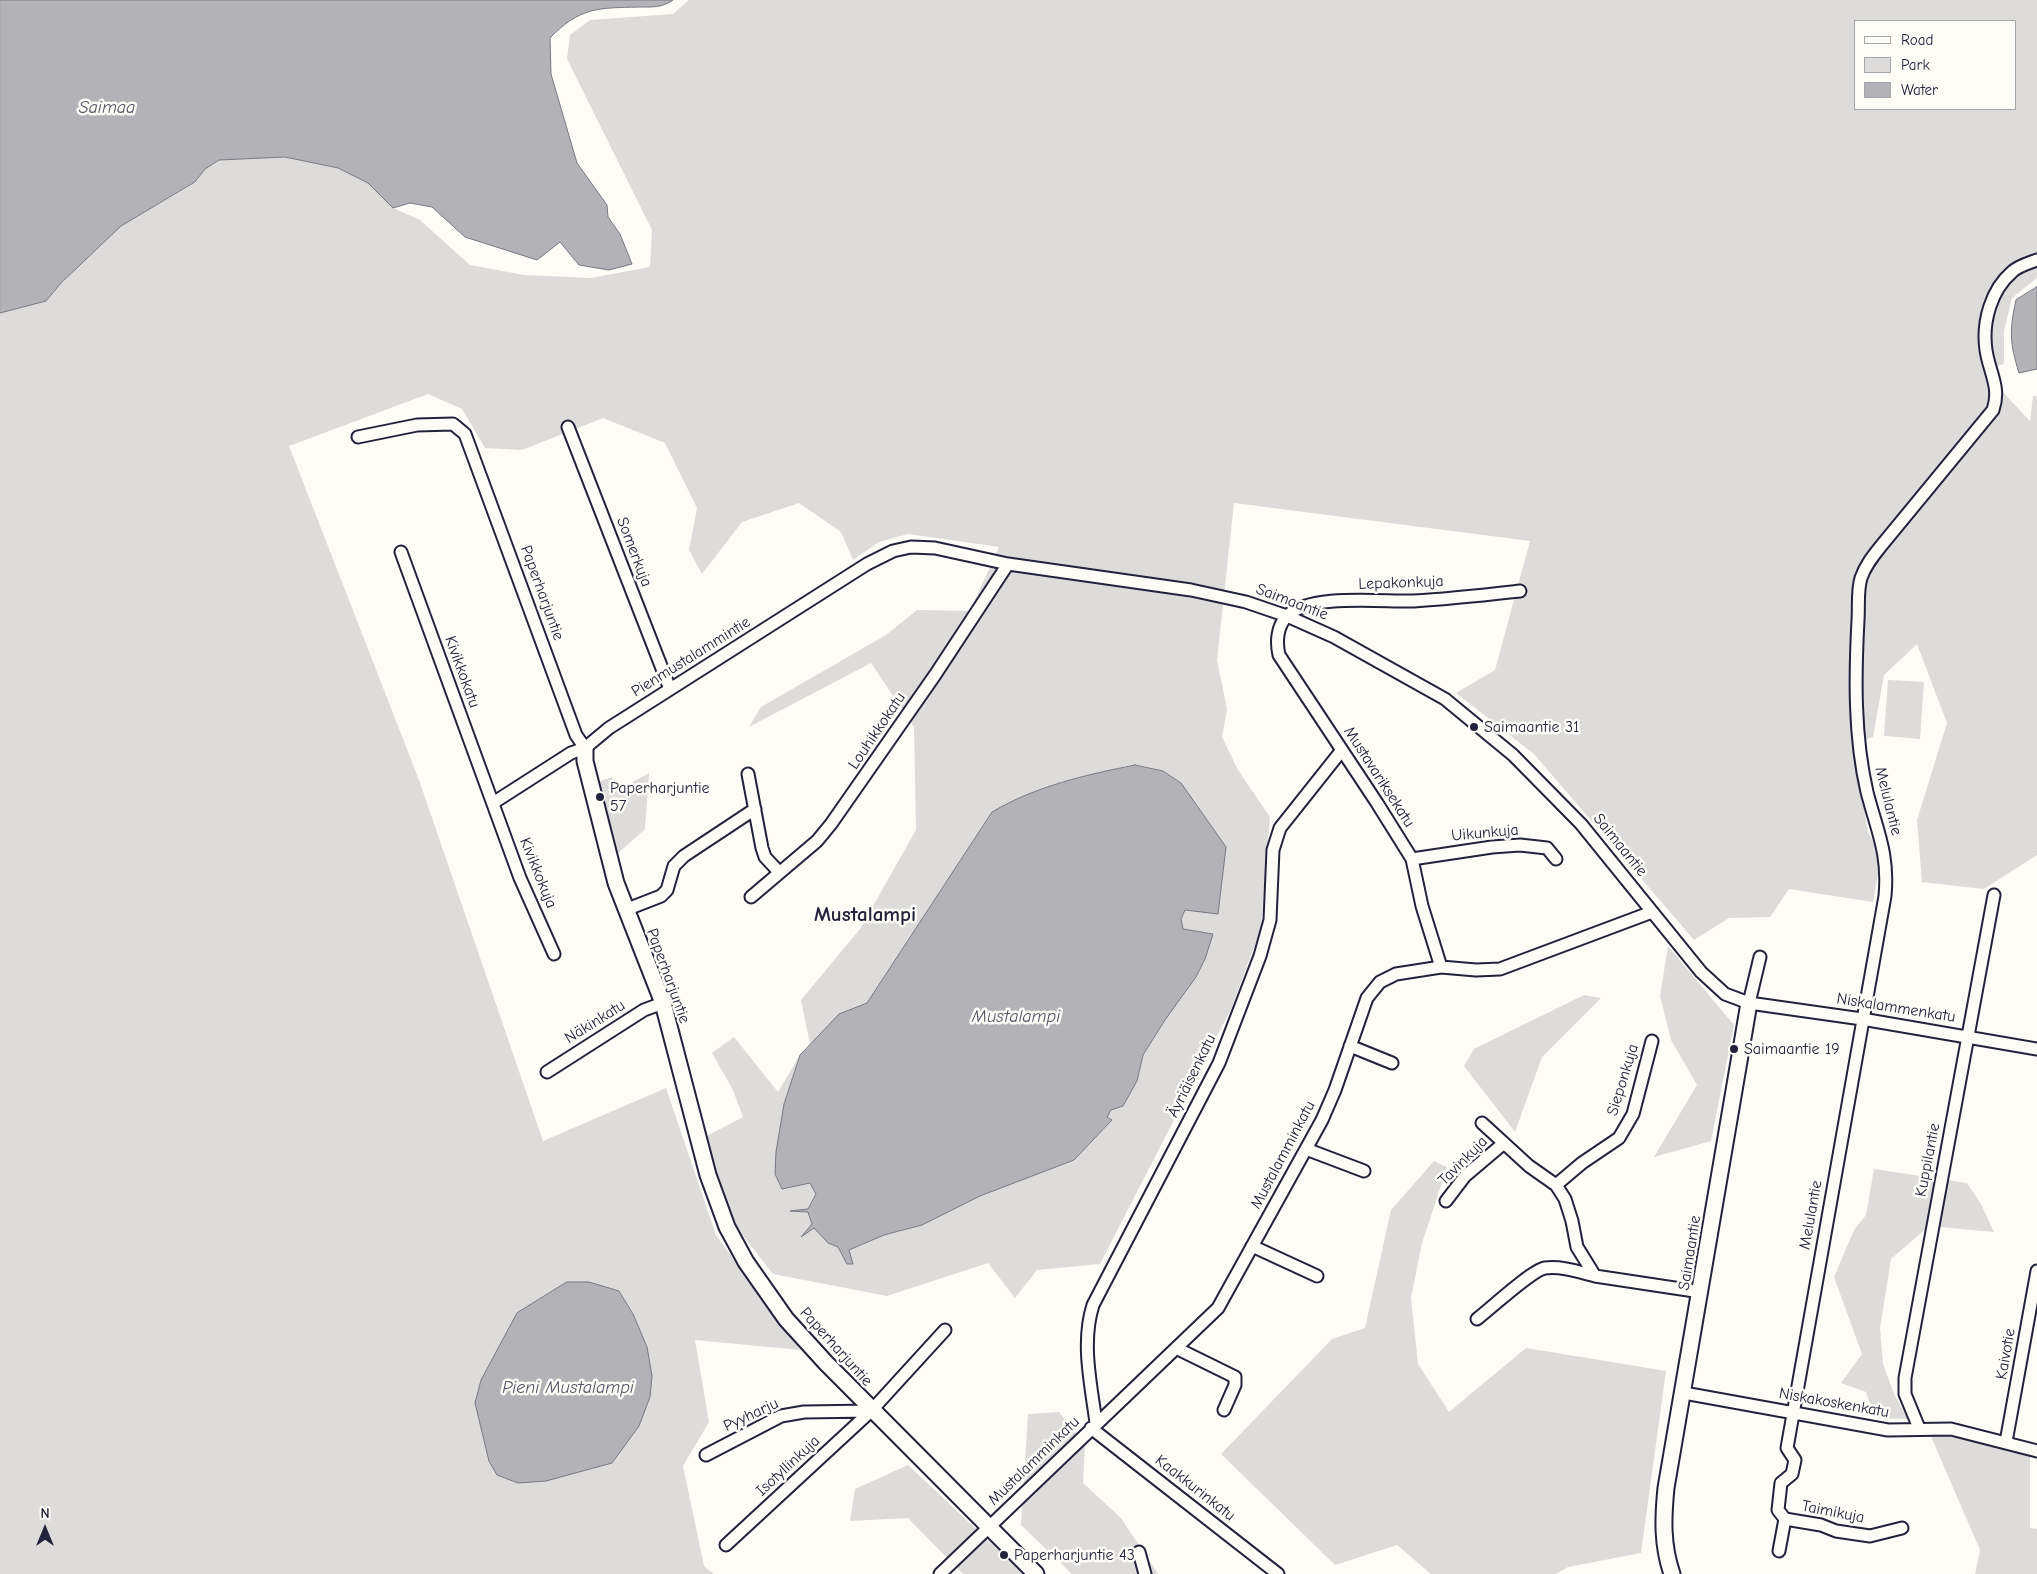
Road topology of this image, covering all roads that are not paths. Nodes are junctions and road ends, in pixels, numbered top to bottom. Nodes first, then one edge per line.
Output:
1 (2037, 260) edge
2 (568, 427) dead end
3 (358, 437) dead end
4 (910, 547) joint
5 (401, 552) dead end
6 (1008, 564) junction
7 (1520, 591) dead end
8 (1287, 616) junction
9 (670, 689) junction
10 (585, 748) junction
11 (1342, 750) junction
12 (748, 774) dead end
13 (494, 803) junction
14 (754, 809) junction
15 (1412, 859) junction
16 (1556, 859) dead end
17 (779, 872) junction
18 (1994, 895) dead end
19 (751, 897) dead end
20 (625, 910) junction
21 (1652, 912) junction
22 (554, 954) dead end
23 (1760, 957) dead end
24 (1441, 967) junction
25 (663, 1003) junction
26 (1749, 1003) junction
27 (1862, 1019) junction
28 (1968, 1036) junction
29 (1652, 1041) dead end
30 (1350, 1046) junction
31 (2037, 1049) edge
32 (1392, 1063) dead end
33 (547, 1072) dead end
34 (1482, 1123) dead end
35 (1504, 1143) junction
36 (1306, 1149) junction
37 (1364, 1171) dead end
38 (1556, 1185) junction
39 (1446, 1201) dead end
40 (1252, 1246) junction
41 (2037, 1271) edge
42 (1317, 1276) dead end
43 (1595, 1276) junction
44 (1701, 1292) junction
45 (1477, 1319) dead end
46 (944, 1330) dead end
47 (1176, 1348) junction
48 (1684, 1393) junction
49 (1224, 1410) dead end
50 (871, 1411) junction
51 (1793, 1413) junction
52 (1094, 1426) junction
53 (1919, 1428) junction
54 (2006, 1442) junction
55 (2037, 1451) edge
56 (706, 1455) dead end
57 (1785, 1519) junction
58 (988, 1528) junction
59 (1902, 1528) dead end
60 (726, 1544) dead end
61 (1779, 1551) dead end
62 (1139, 1552) dead end
63 (940, 1574) edge
64 (1036, 1574) edge
65 (1145, 1574) edge
66 (1278, 1574) edge
67 (1672, 1574) edge

1 - 27 street, Melulantie
2 - 9 street, Somerkuja
3 - 10 street, Paperharjuntie
4 - 6 street, Saimaantie
4 - 9 street, Pienmustalammintie
5 - 13 street, Kivikkokatu
6 - 8 street, Saimaantie
6 - 17 street, Louhikkokatu
7 - 8 street, Lepakonkuja
8 - 11 street, Mustavariksekatu
8 - 21 street, Saimaantie
9 - 10 street, Pienmustalammintie
10 - 13 street, Pienmustalammintie
10 - 20 street, Paperharjuntie
11 - 15 street, Mustavariksekatu
11 - 52 street, Äyriäisenkatu
12 - 14 street
13 - 22 street, Kivikkokuja
14 - 17 street
14 - 20 street
15 - 16 street, Uikunkuja
15 - 24 street, Mustavariksekatu
17 - 19 street, Louhikkokatu
18 - 28 street, Kuppilantie
20 - 25 street, Paperharjuntie
21 - 24 street, Mustalamminkatu
21 - 26 street, Saimaantie
23 - 26 street
24 - 30 street, Mustalamminkatu
25 - 33 street, Näkinkatu
25 - 50 street, Paperharjuntie
26 - 27 street, Niskalammenkatu
26 - 44 street, Saimaantie
27 - 28 street, Niskalammenkatu
27 - 51 street, Melulantie
28 - 31 street, Niskalammenkatu
28 - 53 street, Kuppilantie
29 - 38 street, Sieponkuja
30 - 32 street
30 - 36 street, Mustalamminkatu
34 - 35 street
35 - 38 street
35 - 39 street, Tavinkuja
36 - 37 street
36 - 40 street, Mustalamminkatu
38 - 43 street
40 - 42 street
40 - 47 street, Mustalamminkatu
41 - 54 street, Kaivotie
43 - 44 street
43 - 45 street
44 - 48 street, Saimaantie
46 - 50 street, Isotyllinkuja
47 - 49 street
47 - 52 street, Mustalamminkatu
48 - 51 street, Niskakoskenkatu
48 - 67 street, Saimaantie
50 - 56 street, Pyyharju
50 - 58 street, Paperharjuntie
50 - 60 street, Isotyllinkuja
51 - 53 street, Niskakoskenkatu
51 - 57 street, Taimikuja
52 - 58 street, Mustalamminkatu
52 - 66 street, Kaakkurinkatu
53 - 54 street, Niskakoskenkatu
54 - 55 street, Niskakoskenkatu
57 - 59 street, Taimikuja
57 - 61 street
58 - 63 street, Mustalamminkatu
58 - 64 street, Paperharjuntie
62 - 65 street

